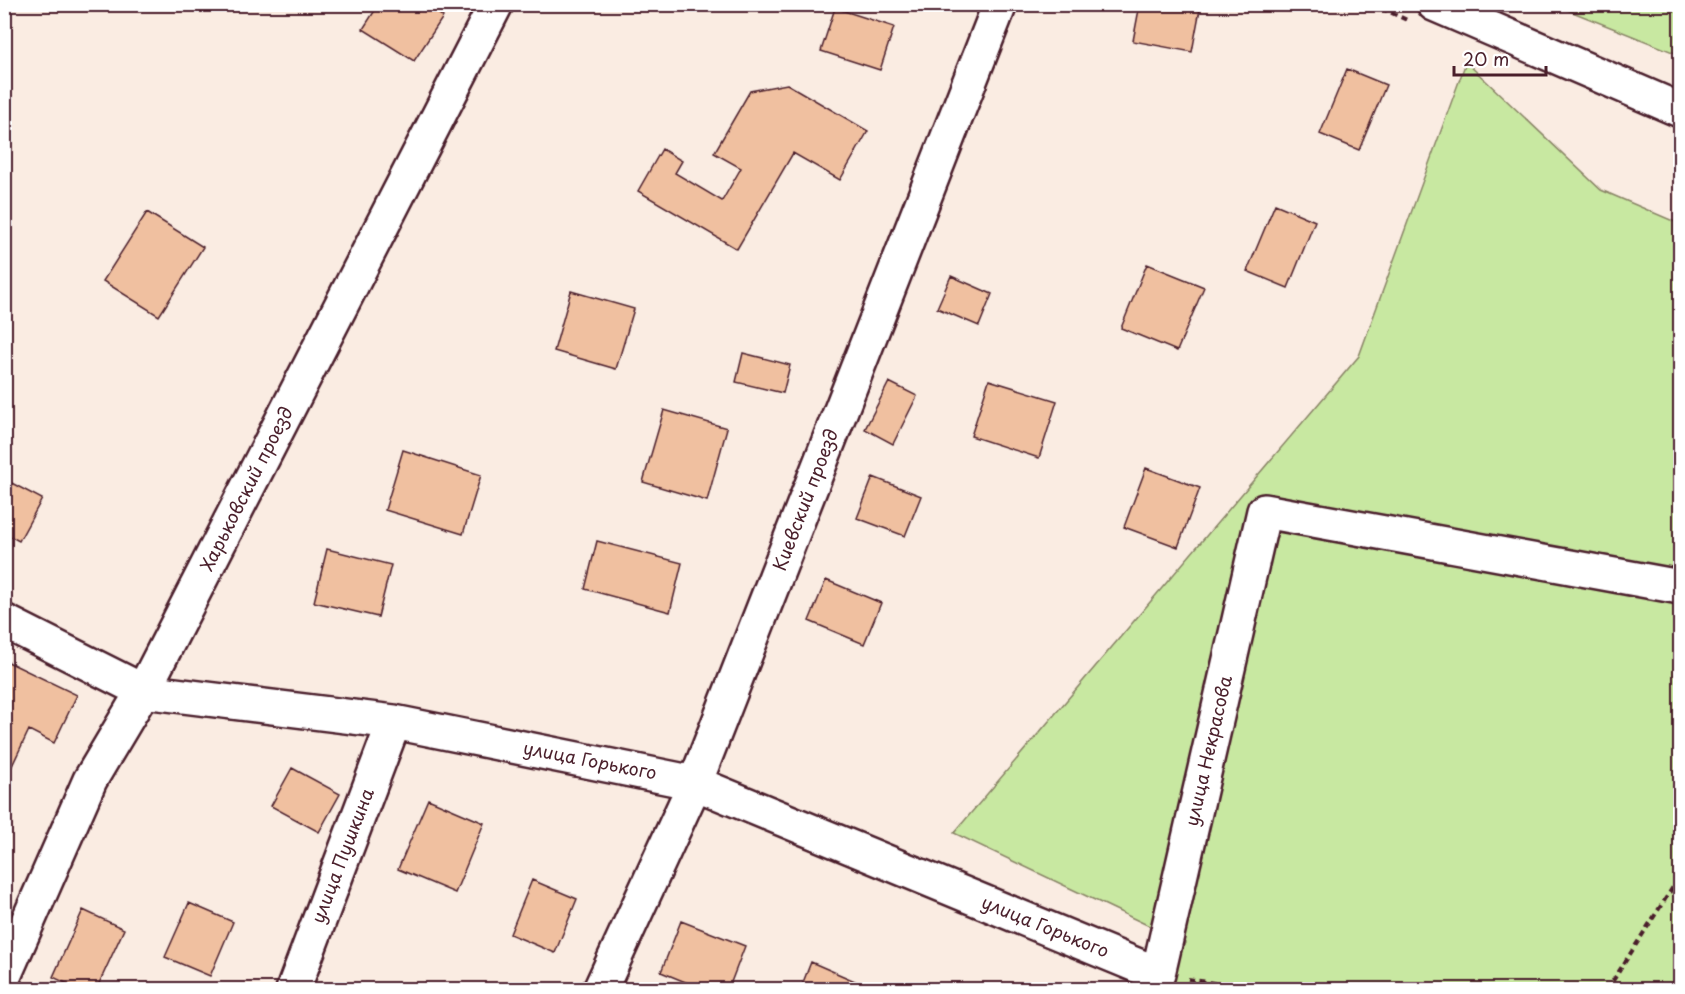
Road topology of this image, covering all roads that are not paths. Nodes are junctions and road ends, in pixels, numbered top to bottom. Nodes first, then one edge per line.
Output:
1 (496, 4) edge
2 (1000, 4) edge
3 (1434, 4) edge
4 (1680, 110) edge
5 (1680, 587) edge
6 (4, 621) edge
7 (143, 691) junction
8 (394, 722) junction
9 (695, 783) junction
10 (4, 976) edge
11 (1155, 982) edge
12 (293, 990) edge
13 (600, 990) edge

1 - 7 street, Харьковский проезд
2 - 9 street, Киевский проезд
3 - 4 street
5 - 11 street, улица Некрасова
6 - 7 street, улица Горького
7 - 8 street, улица Горького
7 - 10 street, Харьковский проезд
8 - 9 street, улица Горького
8 - 12 street, улица Пушкина
9 - 11 street, улица Горького
9 - 13 street, Киевский проезд

